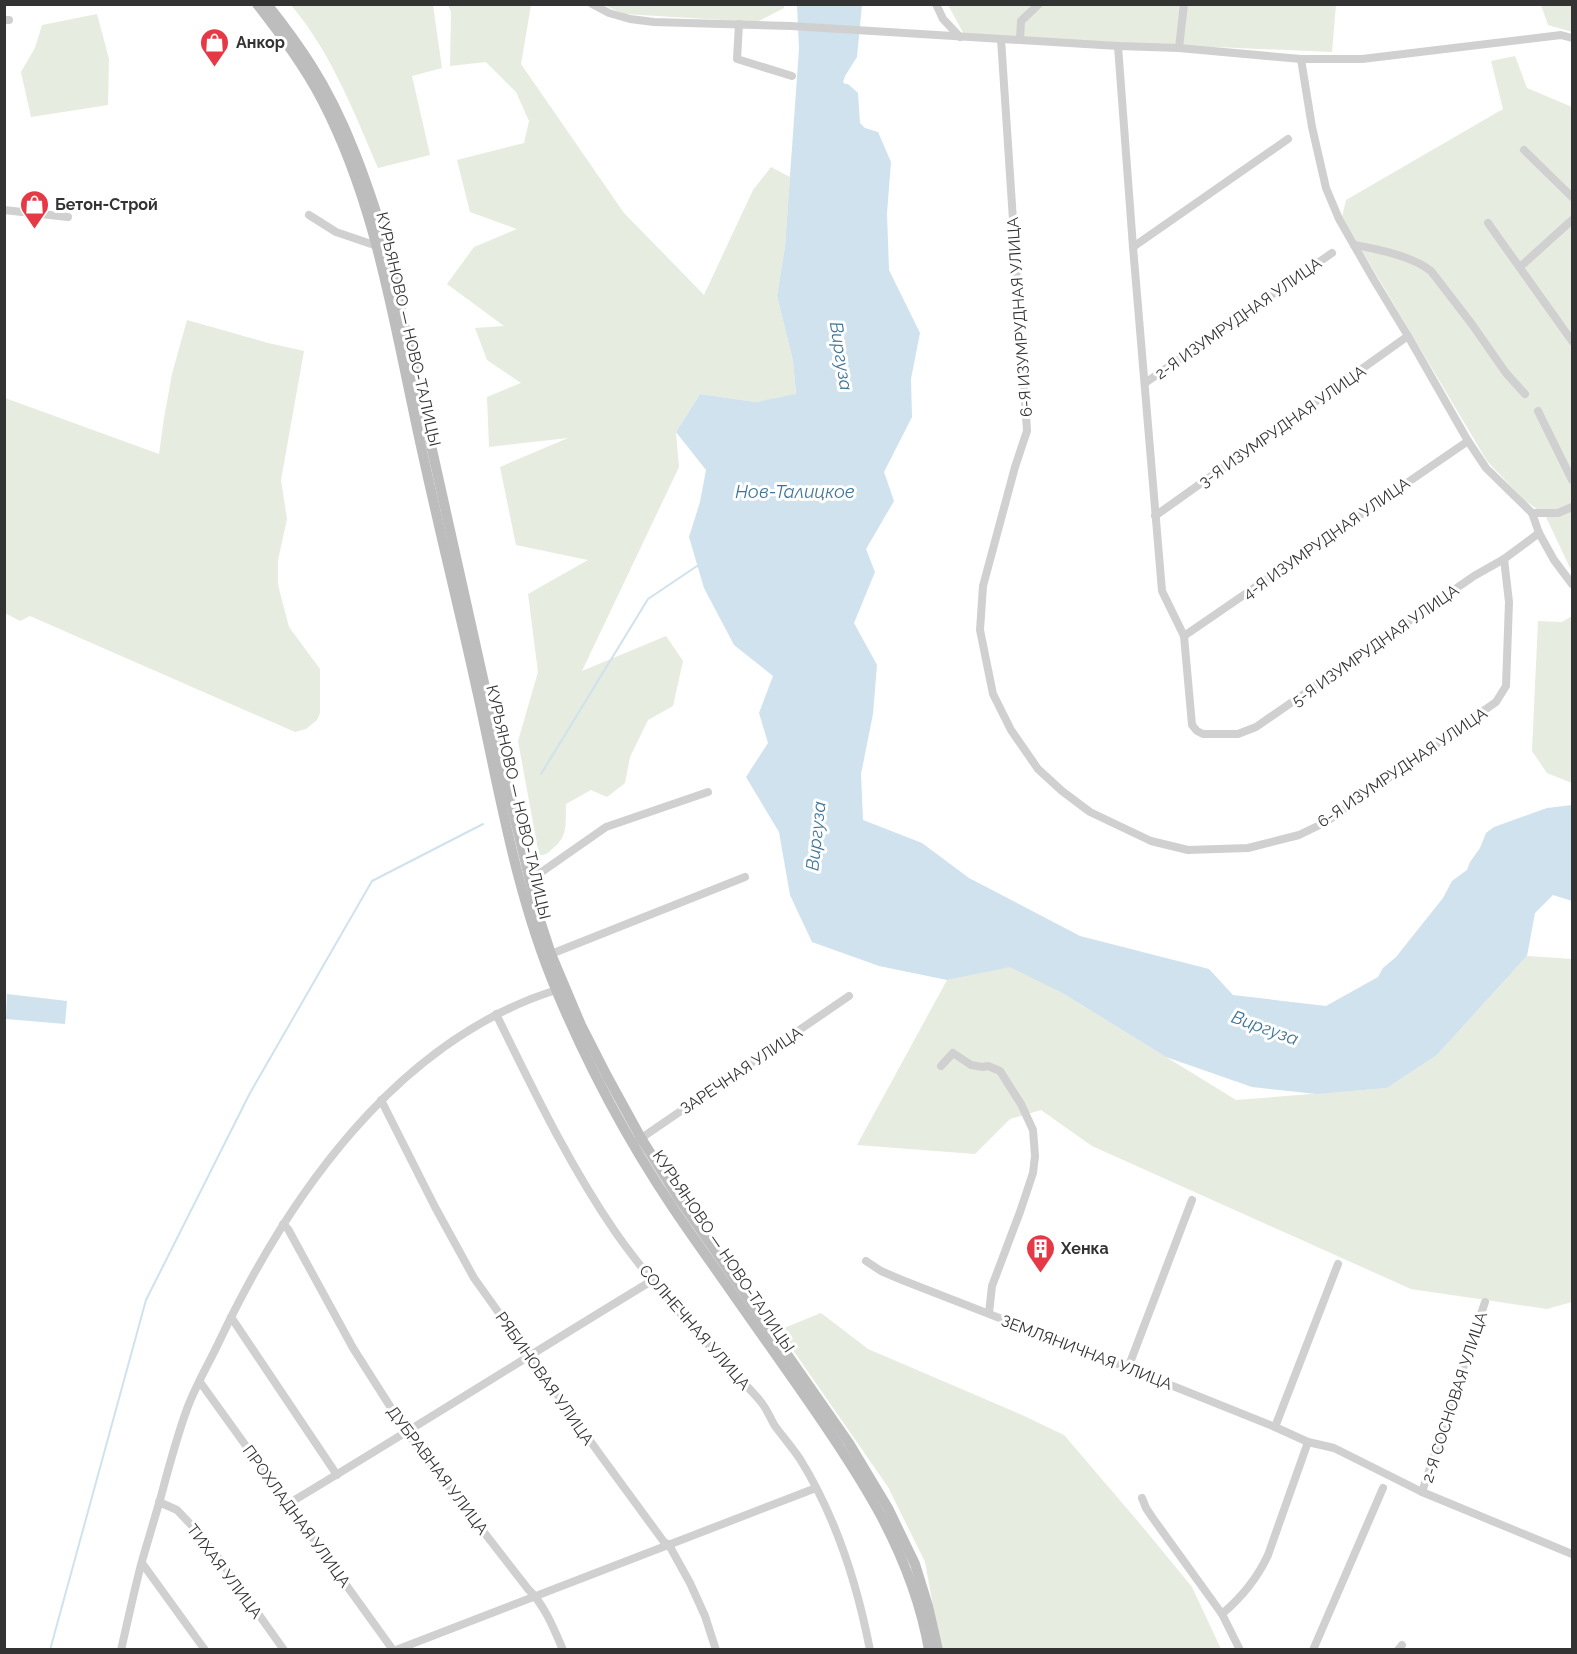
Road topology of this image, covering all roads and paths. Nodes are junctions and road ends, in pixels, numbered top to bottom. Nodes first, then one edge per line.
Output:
1 (257, 4) edge
2 (267, 4) edge
3 (592, 4) edge
4 (936, 4) edge
5 (1039, 4) edge
6 (1184, 4) edge
7 (739, 24) junction
8 (960, 37) junction
9 (1572, 38) edge
10 (1001, 39) junction
11 (1020, 39) junction
12 (1118, 46) junction
13 (1179, 48) junction
14 (1301, 58) junction
15 (792, 76) dead end
16 (1288, 139) dead end
17 (1524, 150) dead end
18 (1572, 197) edge
19 (4, 210) edge
20 (309, 215) dead end
21 (68, 217) dead end
22 (1572, 220) edge
23 (1488, 223) dead end
24 (1354, 245) junction
25 (377, 246) junction
26 (1133, 247) junction
27 (1332, 253) dead end
28 (1520, 267) junction
29 (1408, 336) junction
30 (1572, 341) edge
31 (1145, 383) junction
32 (1525, 393) dead end
33 (1538, 411) dead end
34 (1468, 441) junction
35 (1572, 480) edge
36 (1572, 507) edge
37 (1532, 513) junction
38 (1155, 516) junction
39 (1539, 533) junction
40 (1504, 559) junction
41 (1572, 584) edge
42 (1184, 636) junction
43 (708, 792) dead end
44 (528, 874) junction
45 (746, 877) dead end
46 (551, 954) junction
47 (556, 990) junction
48 (849, 996) dead end
49 (496, 1014) junction
50 (941, 1066) dead end
51 (381, 1100) junction
52 (637, 1141) junction
53 (1192, 1200) dead end
54 (283, 1224) junction
55 (866, 1261) dead end
56 (1338, 1264) dead end
57 (653, 1280) junction
58 (1485, 1302) dead end
59 (989, 1313) junction
60 (231, 1317) junction
61 (529, 1356) junction
62 (1128, 1368) junction
63 (200, 1382) junction
64 (1275, 1427) junction
65 (407, 1433) junction
66 (1308, 1442) junction
67 (337, 1475) junction
68 (816, 1488) junction
69 (1383, 1488) dead end
70 (1422, 1492) junction
71 (1142, 1498) dead end
72 (159, 1502) junction
73 (288, 1504) junction
74 (669, 1545) junction
75 (1572, 1554) edge
76 (142, 1563) junction
77 (535, 1596) junction
78 (1222, 1614) junction
79 (121, 1650) edge
80 (205, 1650) edge
81 (284, 1650) edge
82 (395, 1650) edge
83 (563, 1650) edge
84 (716, 1650) edge
85 (870, 1650) edge
86 (929, 1650) edge
87 (938, 1650) edge
88 (1240, 1650) edge
89 (1313, 1650) edge

1 - 25 main road, КУРЬЯНОВО — НОВО-ТАЛИЦЫ
2 - 44 main road, КУРЬЯНОВО — НОВО-ТАЛИЦЫ
3 - 7 street
4 - 8 street
5 - 11 street
6 - 13 street
7 - 8 street
7 - 15 street
8 - 10 street
9 - 14 street
10 - 11 street
10 - 40 street, 6-Я ИЗУМРУДНАЯ УЛИЦА
11 - 12 street
12 - 13 street
12 - 26 street
13 - 14 street
14 - 24 street
16 - 26 street
17 - 18 street
19 - 21 street
20 - 25 street
22 - 28 street
23 - 28 street
24 - 29 street
24 - 32 street
25 - 47 main road, КУРЬЯНОВО — НОВО-ТАЛИЦЫ
26 - 31 street
27 - 31 street, 2-Я ИЗУМРУДНАЯ УЛИЦА
28 - 30 street
29 - 34 street
29 - 38 street, 3-Я ИЗУМРУДНАЯ УЛИЦА
31 - 38 street
33 - 35 street
34 - 37 street
34 - 42 street, 4-Я ИЗУМРУДНАЯ УЛИЦА
36 - 37 street
37 - 39 street
38 - 42 street
39 - 40 street, 5-Я ИЗУМРУДНАЯ УЛИЦА
39 - 41 street
40 - 42 street, 5-Я ИЗУМРУДНАЯ УЛИЦА
43 - 44 street
44 - 46 main road, КУРЬЯНОВО — НОВО-ТАЛИЦЫ
45 - 46 street
46 - 52 main road, КУРЬЯНОВО — НОВО-ТАЛИЦЫ
47 - 49 street
47 - 52 main road, КУРЬЯНОВО — НОВО-ТАЛИЦЫ
48 - 52 street, ЗАРЕЧНАЯ УЛИЦА
49 - 51 street
49 - 57 street, СОЛНЕЧНАЯ УЛИЦА
50 - 59 street
51 - 54 street
51 - 61 street, РЯБИНОВАЯ УЛИЦА
52 - 86 main road, КУРЬЯНОВО — НОВО-ТАЛИЦЫ
52 - 87 main road, КУРЬЯНОВО — НОВО-ТАЛИЦЫ
53 - 62 street
54 - 60 street
54 - 65 street, ДУБРАВНАЯ УЛИЦА
55 - 59 street, ЗЕМЛЯНИЧНАЯ УЛИЦА
56 - 64 street
57 - 61 street
57 - 68 street, СОЛНЕЧНАЯ УЛИЦА
58 - 70 street, 2-Я СОСНОВАЯ УЛИЦА
59 - 62 street, ЗЕМЛЯНИЧНАЯ УЛИЦА
60 - 63 street
60 - 67 street
61 - 65 street
61 - 74 street, РЯБИНОВАЯ УЛИЦА
62 - 64 street, ЗЕМЛЯНИЧНАЯ УЛИЦА
63 - 72 street
63 - 73 street, ПРОХЛАДНАЯ УЛИЦА
64 - 66 street, ЗЕМЛЯНИЧНАЯ УЛИЦА
65 - 67 street
65 - 77 street, ДУБРАВНАЯ УЛИЦА
66 - 70 street, ЗЕМЛЯНИЧНАЯ УЛИЦА
66 - 78 street
67 - 73 street
68 - 74 street
68 - 85 street, СОЛНЕЧНАЯ УЛИЦА
69 - 89 street
70 - 75 street, ЗЕМЛЯНИЧНАЯ УЛИЦА
71 - 78 street
72 - 76 street
72 - 81 street, ТИХАЯ УЛИЦА
73 - 82 street, ПРОХЛАДНАЯ УЛИЦА
74 - 77 street
74 - 84 street, РЯБИНОВАЯ УЛИЦА
76 - 79 street
76 - 80 street
77 - 82 street
77 - 83 street, ДУБРАВНАЯ УЛИЦА
78 - 88 street

